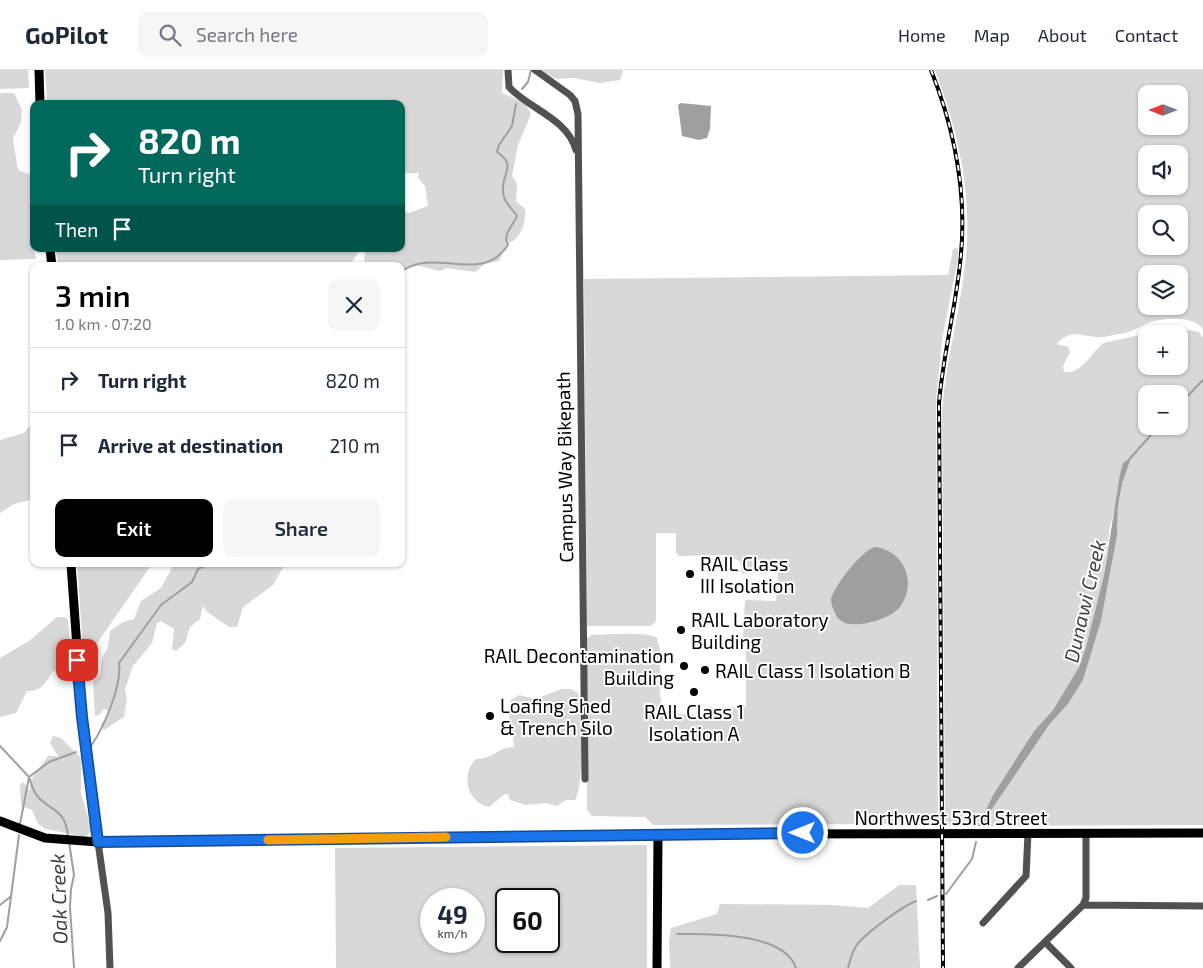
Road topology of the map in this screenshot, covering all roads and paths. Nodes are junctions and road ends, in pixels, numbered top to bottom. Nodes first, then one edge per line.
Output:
1 (38, 70) edge
2 (508, 70) edge
3 (537, 72) edge
4 (40, 100) edge
5 (578, 155) junction
6 (71, 567) edge
7 (585, 778) dead end
8 (0, 821) edge
9 (1028, 833) junction
10 (1086, 833) junction
11 (1203, 833) edge
12 (658, 835) junction
13 (98, 842) junction
14 (1083, 905) junction
15 (1203, 906) edge
16 (983, 923) dead end
17 (1045, 942) junction
18 (110, 968) edge
19 (657, 968) edge
20 (1018, 968) edge
21 (1071, 968) edge

1 - 4 main road
2 - 5 street, Campus Way Bikepath
3 - 5 street, Campus Way Bikepath
5 - 7 street, Campus Way Bikepath
6 - 13 main road
8 - 13 main road, Northwest 53rd Street
9 - 10 main road, Northwest 53rd Street
9 - 12 main road, Northwest 53rd Street
9 - 16 street
10 - 11 main road, Northwest 53rd Street
10 - 14 street
12 - 13 main road, Northwest 53rd Street
12 - 19 main road
13 - 18 street
14 - 15 street
14 - 17 street
17 - 20 street
17 - 21 street

